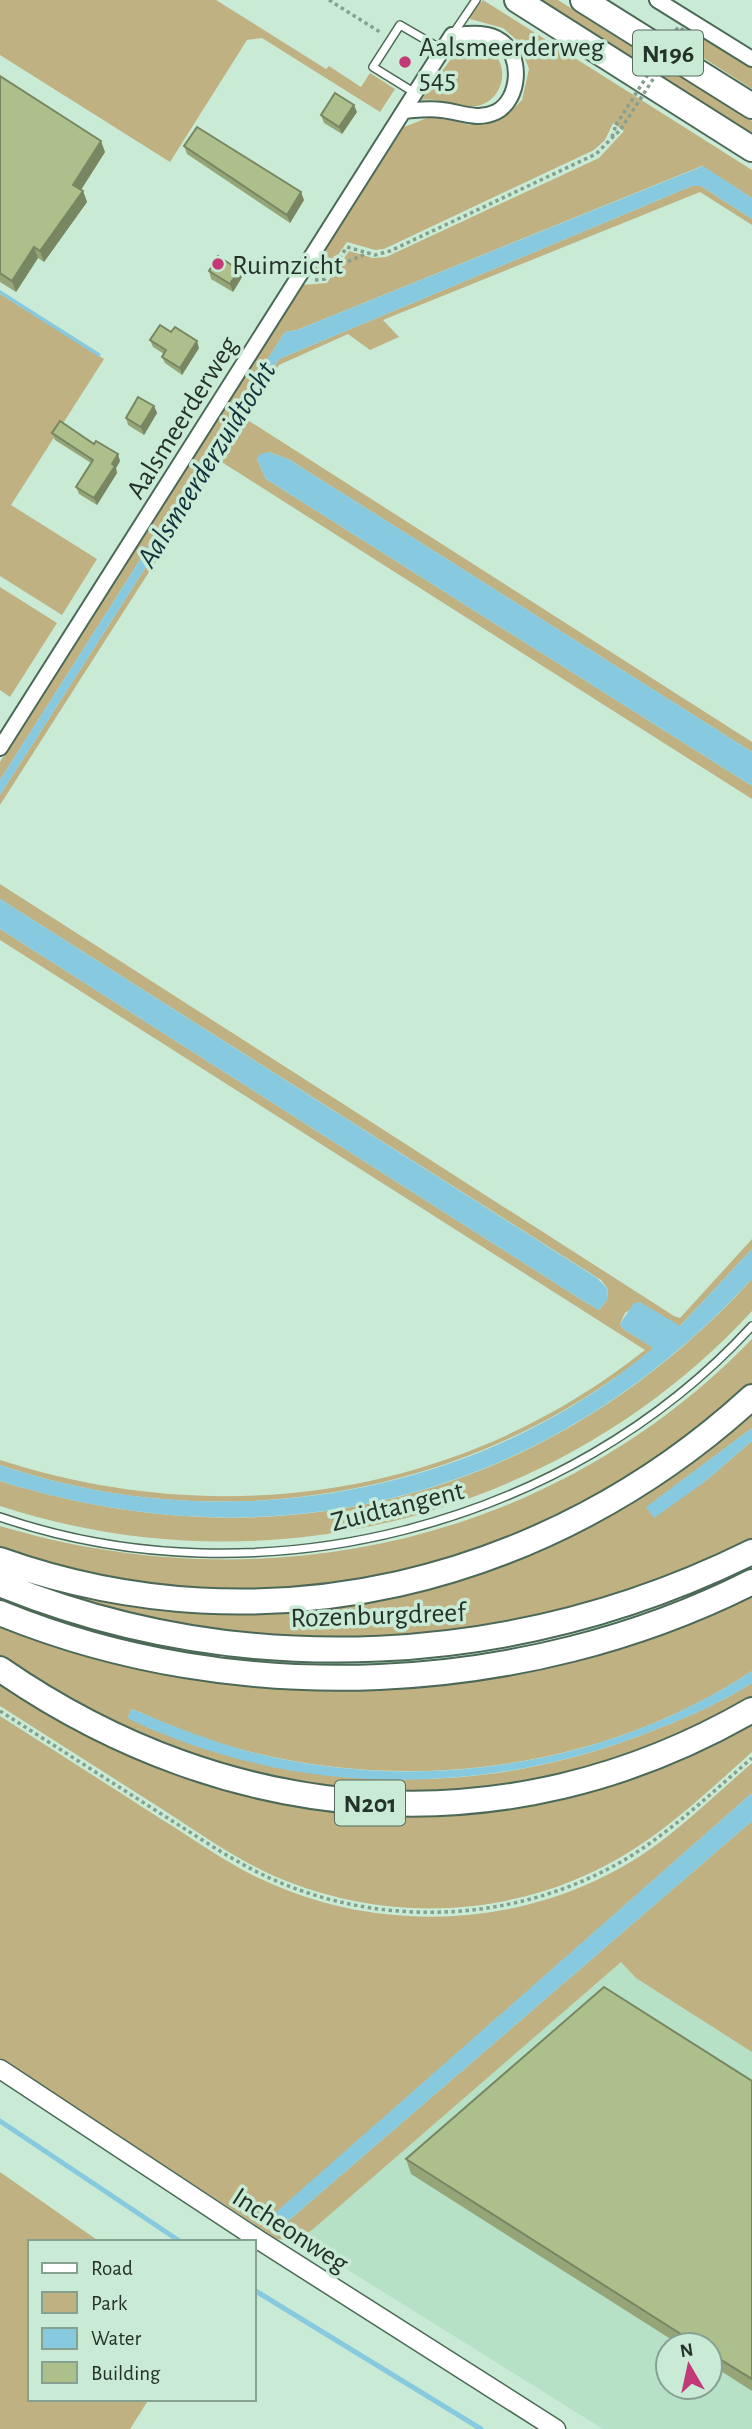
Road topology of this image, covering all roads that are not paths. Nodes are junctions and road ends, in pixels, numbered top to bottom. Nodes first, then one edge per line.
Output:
1 (476, 0) edge
2 (517, 0) edge
3 (583, 0) edge
4 (657, 0) edge
5 (452, 35) junction
6 (443, 50) junction
7 (752, 59) edge
8 (415, 93) junction
9 (752, 106) edge
10 (404, 111) junction
11 (752, 149) edge
12 (0, 717) edge
13 (14, 726) junction
14 (0, 748) edge
15 (752, 1326) edge
16 (752, 1397) edge
17 (0, 1517) edge
18 (752, 1552) edge
19 (0, 1560) edge
20 (752, 1581) edge
21 (0, 1584) edge
22 (0, 1614) edge
23 (0, 1669) edge
24 (752, 1710) edge
25 (0, 2069) edge
26 (555, 2429) edge

1 - 5 lane, Aalsmeerderweg
2 - 11 highway, N196
3 - 9 highway, N196
4 - 7 street
5 - 6 street, Aalsmeerderweg
5 - 10 street
6 - 8 street, Aalsmeerderweg
6 - 8 lane
8 - 10 street, Aalsmeerderweg
10 - 13 street, Aalsmeerderweg
12 - 13 street
13 - 14 street, Aalsmeerderweg
15 - 17 lane, Zuidtangent
16 - 19 highway
18 - 21 highway, Rozenburgdreef
20 - 22 highway, Rozenburgdreef
23 - 24 highway, N201
25 - 26 street, Incheonweg

